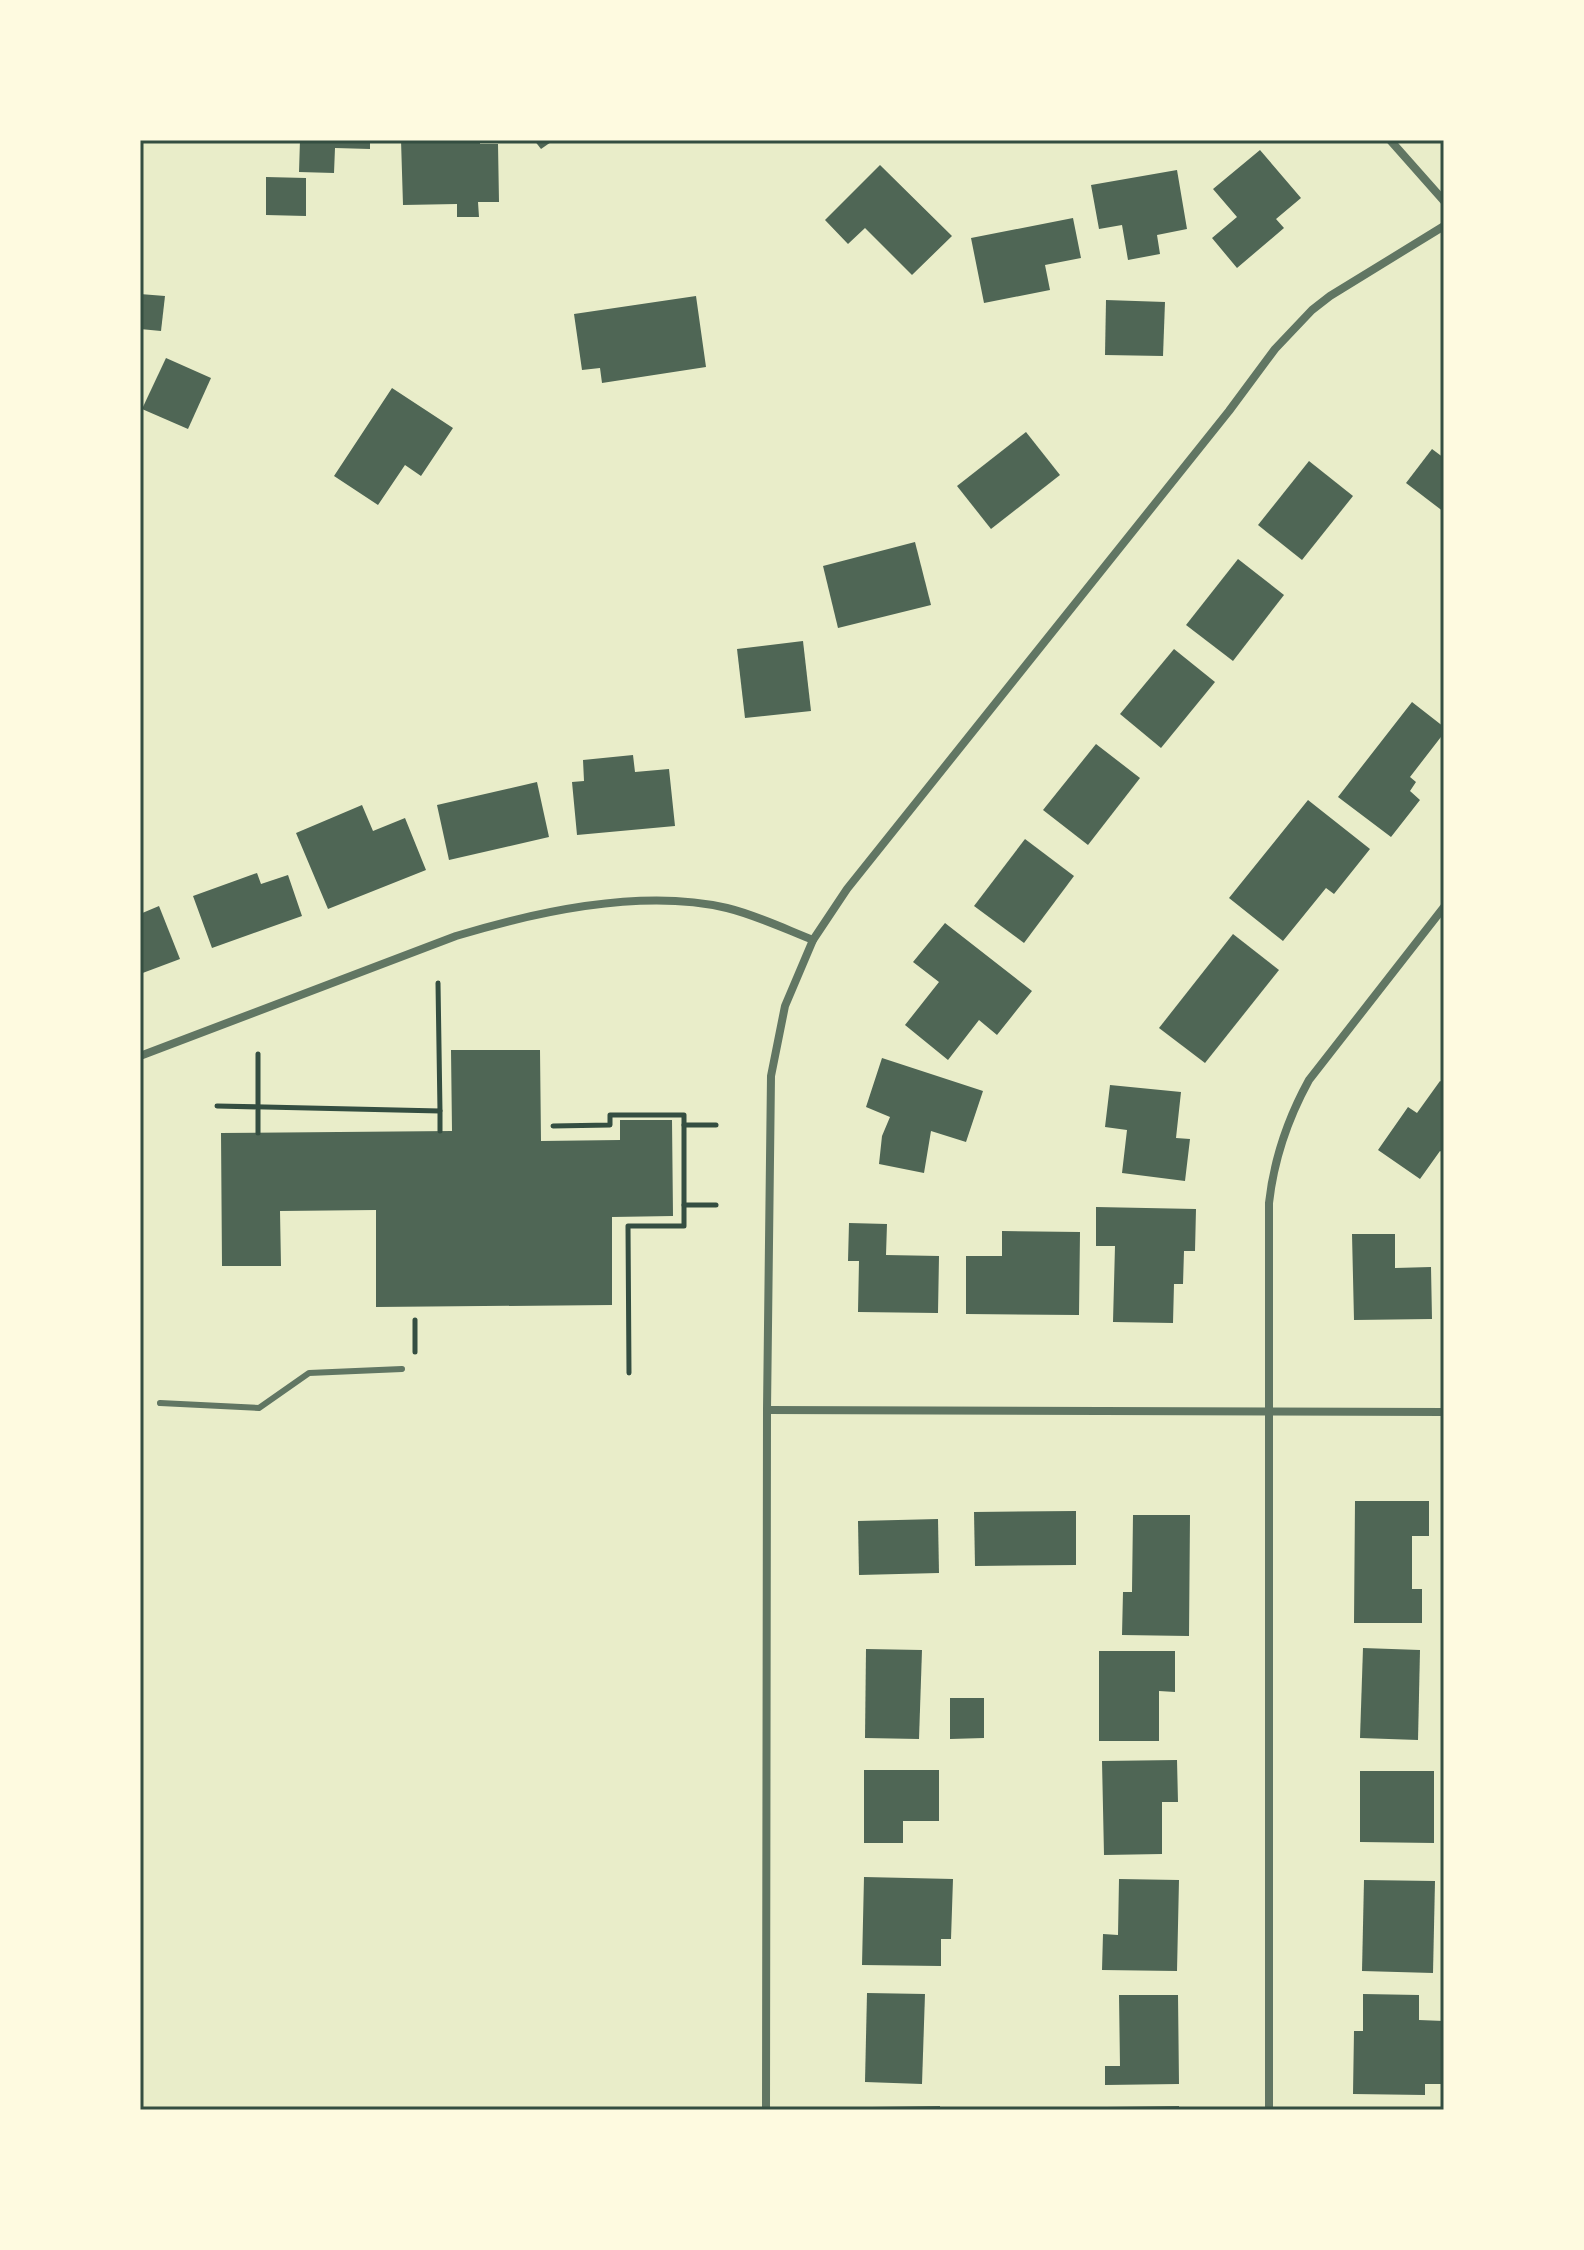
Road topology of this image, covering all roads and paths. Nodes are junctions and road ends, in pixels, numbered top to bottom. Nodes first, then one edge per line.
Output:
1 (1390, 140) edge
2 (1444, 201) edge
3 (1444, 226) edge
4 (1444, 907) edge
5 (813, 940) junction
6 (438, 983) dead end
7 (258, 1054) dead end
8 (140, 1056) edge
9 (217, 1106) dead end
10 (258, 1107) junction
11 (440, 1111) junction
12 (684, 1125) junction
13 (716, 1125) dead end
14 (553, 1126) dead end
15 (440, 1131) dead end
16 (258, 1133) dead end
17 (684, 1205) junction
18 (716, 1205) dead end
19 (415, 1320) dead end
20 (415, 1357) dead end
21 (402, 1369) dead end
22 (629, 1373) dead end
23 (160, 1403) dead end
24 (767, 1410) junction
25 (1269, 1411) junction
26 (1444, 1412) edge
27 (766, 2110) edge
28 (1269, 2110) edge

1 - 2 street
3 - 5 street
4 - 25 street
5 - 8 street
5 - 24 street
6 - 11 path
7 - 10 path
9 - 10 path
10 - 11 path
10 - 16 path
11 - 15 path
12 - 13 path
12 - 14 path
12 - 17 path
17 - 18 path
17 - 22 path
19 - 20 path
21 - 23 lane
24 - 25 street
24 - 27 street
25 - 26 street
25 - 28 street

